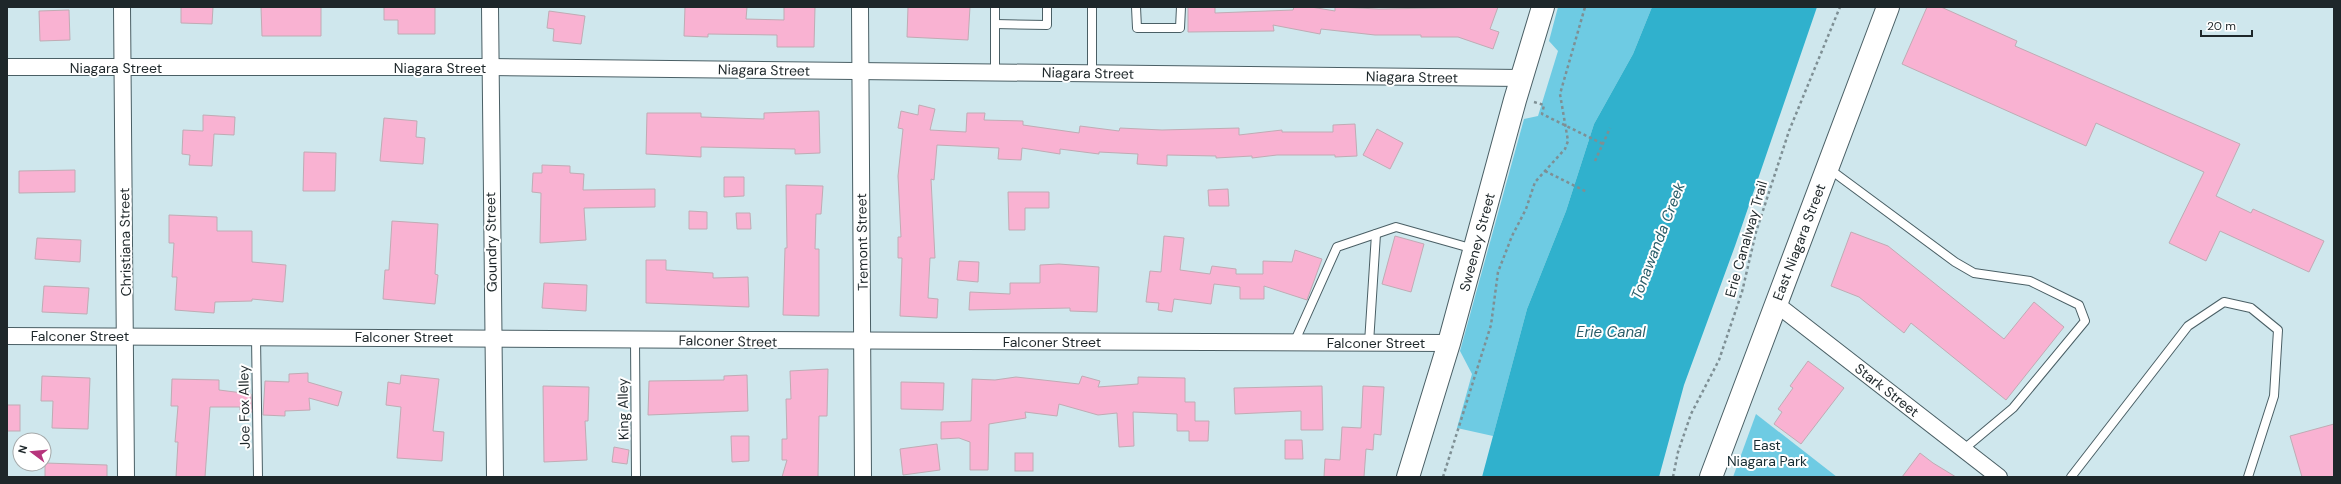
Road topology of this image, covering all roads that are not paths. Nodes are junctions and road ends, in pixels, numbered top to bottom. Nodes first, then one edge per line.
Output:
1 (122, 7) edge
2 (490, 7) edge
3 (860, 7) edge
4 (995, 7) edge
5 (1047, 7) edge
6 (1092, 7) edge
7 (1136, 7) edge
8 (1181, 7) edge
9 (1543, 7) edge
10 (1888, 7) edge
11 (995, 24) junction
12 (7, 67) edge
13 (489, 67) junction
14 (122, 68) junction
15 (860, 71) junction
16 (995, 72) junction
17 (1092, 74) junction
18 (1521, 78) junction
19 (1827, 168) junction
20 (1376, 234) junction
21 (1475, 249) junction
22 (1775, 303) junction
23 (7, 336) edge
24 (126, 336) junction
25 (256, 337) junction
26 (493, 337) junction
27 (635, 340) junction
28 (864, 342) junction
29 (1294, 343) junction
30 (1369, 343) junction
31 (1449, 343) junction
32 (1964, 449) junction
33 (126, 477) edge
34 (258, 477) edge
35 (495, 477) edge
36 (636, 477) edge
37 (863, 477) edge
38 (1408, 477) edge
39 (1711, 477) edge
40 (1999, 477) edge
41 (2071, 477) edge
42 (2248, 477) edge

1 - 14 street, Christiana Street
2 - 13 street, Goundry Street
3 - 15 street, Tremont Street
4 - 11 lane
5 - 11 lane
6 - 17 lane
7 - 8 lane
9 - 18 street, Sweeney Street
10 - 19 street, East Niagara Street
11 - 16 lane
12 - 14 street, Niagara Street
13 - 14 street, Niagara Street
13 - 15 street, Niagara Street
13 - 26 street, Goundry Street
14 - 24 street, Christiana Street
15 - 16 street, Niagara Street
15 - 28 street, Tremont Street
16 - 17 street, Niagara Street
17 - 18 street, Niagara Street
18 - 21 street, Sweeney Street
19 - 22 street, East Niagara Street
19 - 32 lane
20 - 21 lane
20 - 29 lane
20 - 30 lane
21 - 31 street, Sweeney Street
22 - 32 street, Stark Street
22 - 39 street, East Niagara Street
23 - 24 street, Falconer Street
24 - 25 street, Falconer Street
24 - 33 street, Christiana Street
25 - 26 street, Falconer Street
25 - 34 lane, Joe Fox Alley
26 - 27 street, Falconer Street
26 - 35 street, Goundry Street
27 - 28 street, Falconer Street
27 - 36 lane, King Alley
28 - 29 street, Falconer Street
28 - 37 street, Tremont Street
29 - 30 street, Falconer Street
30 - 31 street, Falconer Street
31 - 38 street, Sweeney Street
32 - 40 street, Stark Street
41 - 42 lane

